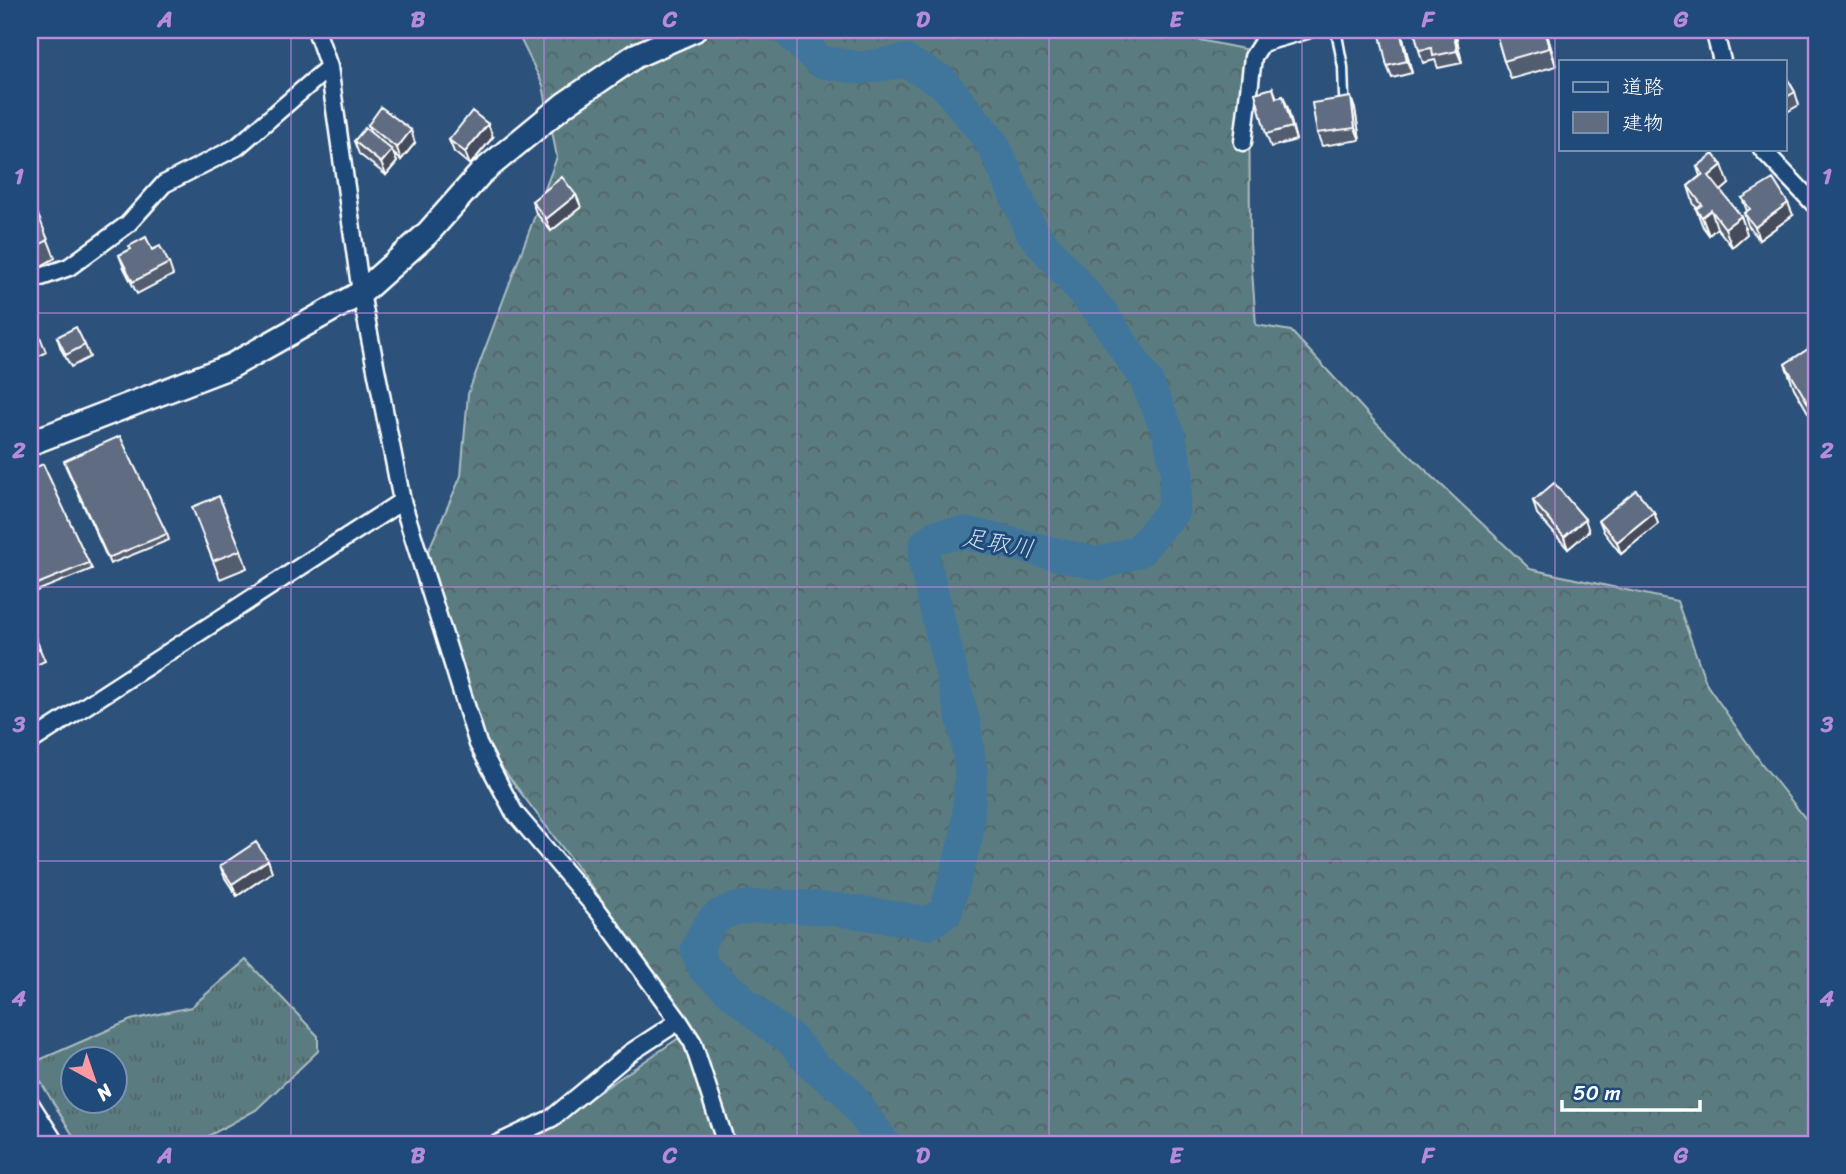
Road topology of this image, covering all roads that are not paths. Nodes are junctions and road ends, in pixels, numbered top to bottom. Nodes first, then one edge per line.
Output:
1 (316, 30) edge
2 (694, 30) edge
3 (1307, 30) edge
4 (1336, 30) edge
5 (1714, 30) edge
6 (1722, 60) edge
7 (329, 66) junction
8 (1344, 96) edge
9 (1243, 142) dead end
10 (1763, 150) edge
11 (1816, 206) edge
12 (30, 281) edge
13 (361, 293) junction
14 (30, 443) edge
15 (401, 501) junction
16 (30, 742) edge
17 (679, 1021) junction
18 (30, 1103) edge
19 (56, 1144) edge
20 (497, 1144) edge
21 (726, 1144) edge

1 - 7 street
2 - 13 street
3 - 9 street
4 - 8 lane
5 - 6 street
7 - 12 street
7 - 13 street
10 - 11 street
13 - 14 street
13 - 15 street
15 - 16 street
15 - 17 street
17 - 20 street
17 - 21 street
18 - 19 street

